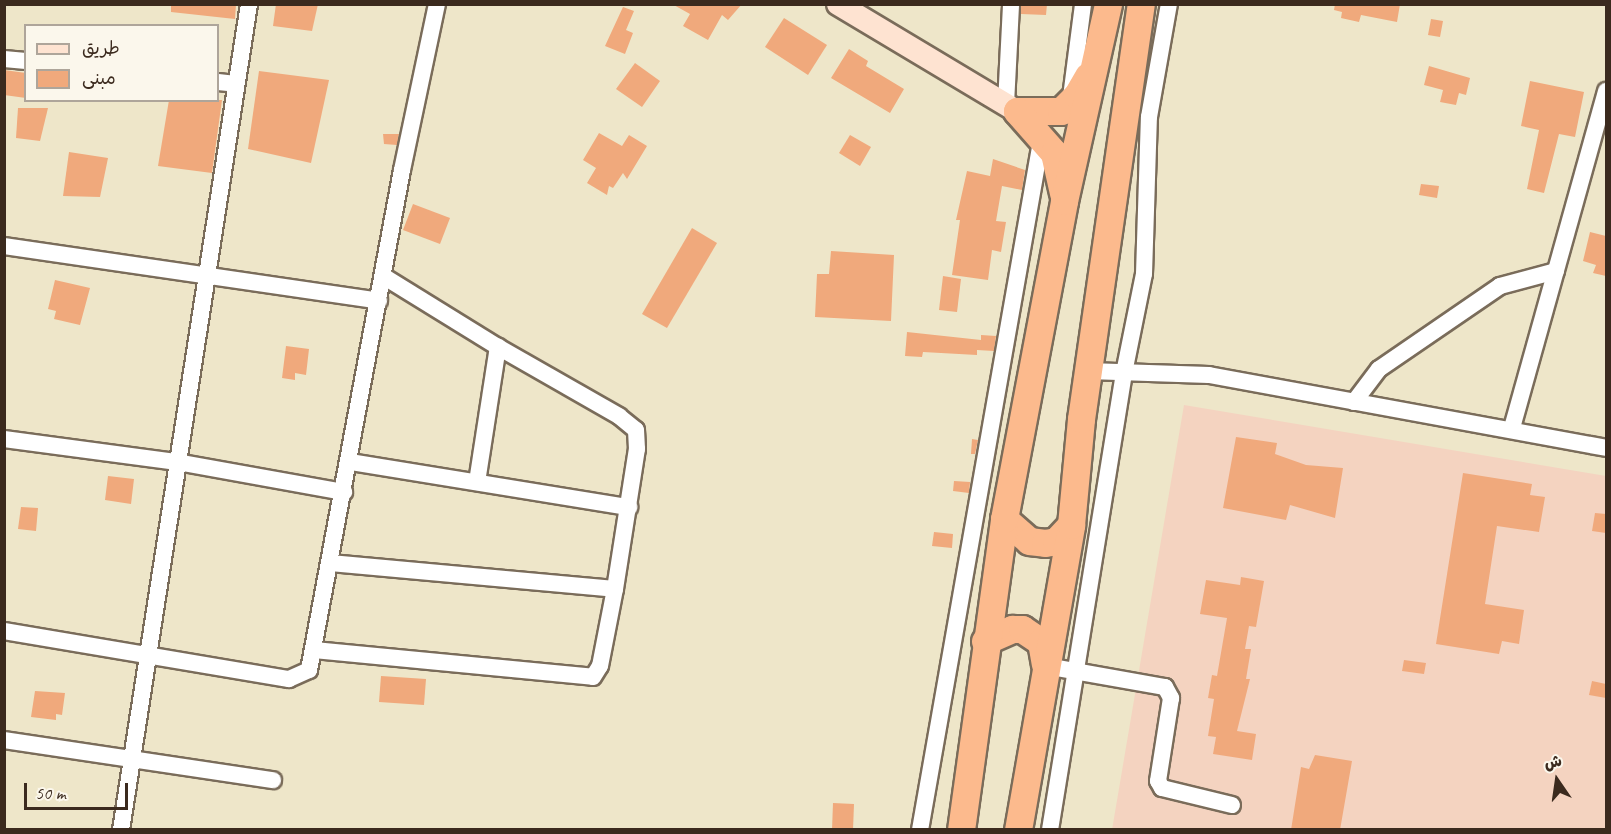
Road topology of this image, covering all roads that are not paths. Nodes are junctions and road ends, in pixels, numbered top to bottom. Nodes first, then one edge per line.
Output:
1 (249, 4) edge
2 (437, 4) edge
3 (838, 4) edge
4 (1011, 4) edge
5 (1083, 4) edge
6 (1108, 4) edge
7 (1141, 4) edge
8 (1169, 4) edge
9 (1099, 56) junction
10 (4, 59) edge
11 (24, 61) edge
12 (219, 82) edge
13 (236, 84) junction
14 (1606, 91) edge
15 (1070, 104) junction
16 (1011, 107) junction
17 (1042, 136) junction
18 (1064, 201) junction
19 (4, 246) edge
20 (1556, 271) junction
21 (207, 276) junction
22 (383, 276) junction
23 (379, 301) junction
24 (498, 348) junction
25 (1088, 370) junction
26 (1124, 373) junction
27 (1354, 402) junction
28 (1512, 428) junction
29 (4, 439) edge
30 (1606, 448) edge
31 (177, 462) junction
32 (350, 462) junction
33 (477, 482) junction
34 (344, 492) junction
35 (629, 507) junction
36 (1004, 519) junction
37 (1071, 525) junction
38 (330, 563) junction
39 (615, 590) junction
40 (4, 631) edge
41 (985, 641) junction
42 (314, 650) junction
43 (148, 657) junction
44 (1046, 666) junction
45 (1077, 671) junction
46 (4, 740) edge
47 (132, 759) junction
48 (273, 780) dead end
49 (1232, 805) dead end
50 (121, 830) edge
51 (920, 830) edge
52 (961, 830) edge
53 (1018, 830) edge
54 (1050, 830) edge

1 - 13 street
2 - 22 street
3 - 16 main road
4 - 16 street
5 - 15 street
6 - 9 highway
7 - 25 highway
8 - 26 street
9 - 15 highway
9 - 18 highway
10 - 11 street
12 - 13 street
13 - 21 street
14 - 20 street
15 - 16 highway
16 - 17 highway
17 - 18 highway
17 - 51 street
18 - 36 highway
19 - 21 street
20 - 27 street
20 - 28 street
21 - 23 street
21 - 31 street
22 - 23 street
22 - 24 street
23 - 32 street
24 - 33 street
24 - 35 street
25 - 26 street
25 - 37 highway
26 - 27 street
26 - 45 street
27 - 28 street
28 - 30 street
29 - 31 street
31 - 34 street
31 - 43 street
32 - 33 street
32 - 34 street
33 - 35 street
34 - 38 street
35 - 39 street
36 - 37 highway
36 - 41 highway
37 - 44 highway
38 - 39 street
38 - 42 street
39 - 42 street
40 - 43 street
41 - 44 highway
41 - 52 highway
42 - 43 street
43 - 47 street
44 - 45 street
44 - 53 highway
45 - 49 street
45 - 54 street
46 - 47 street
47 - 48 street
47 - 50 street

